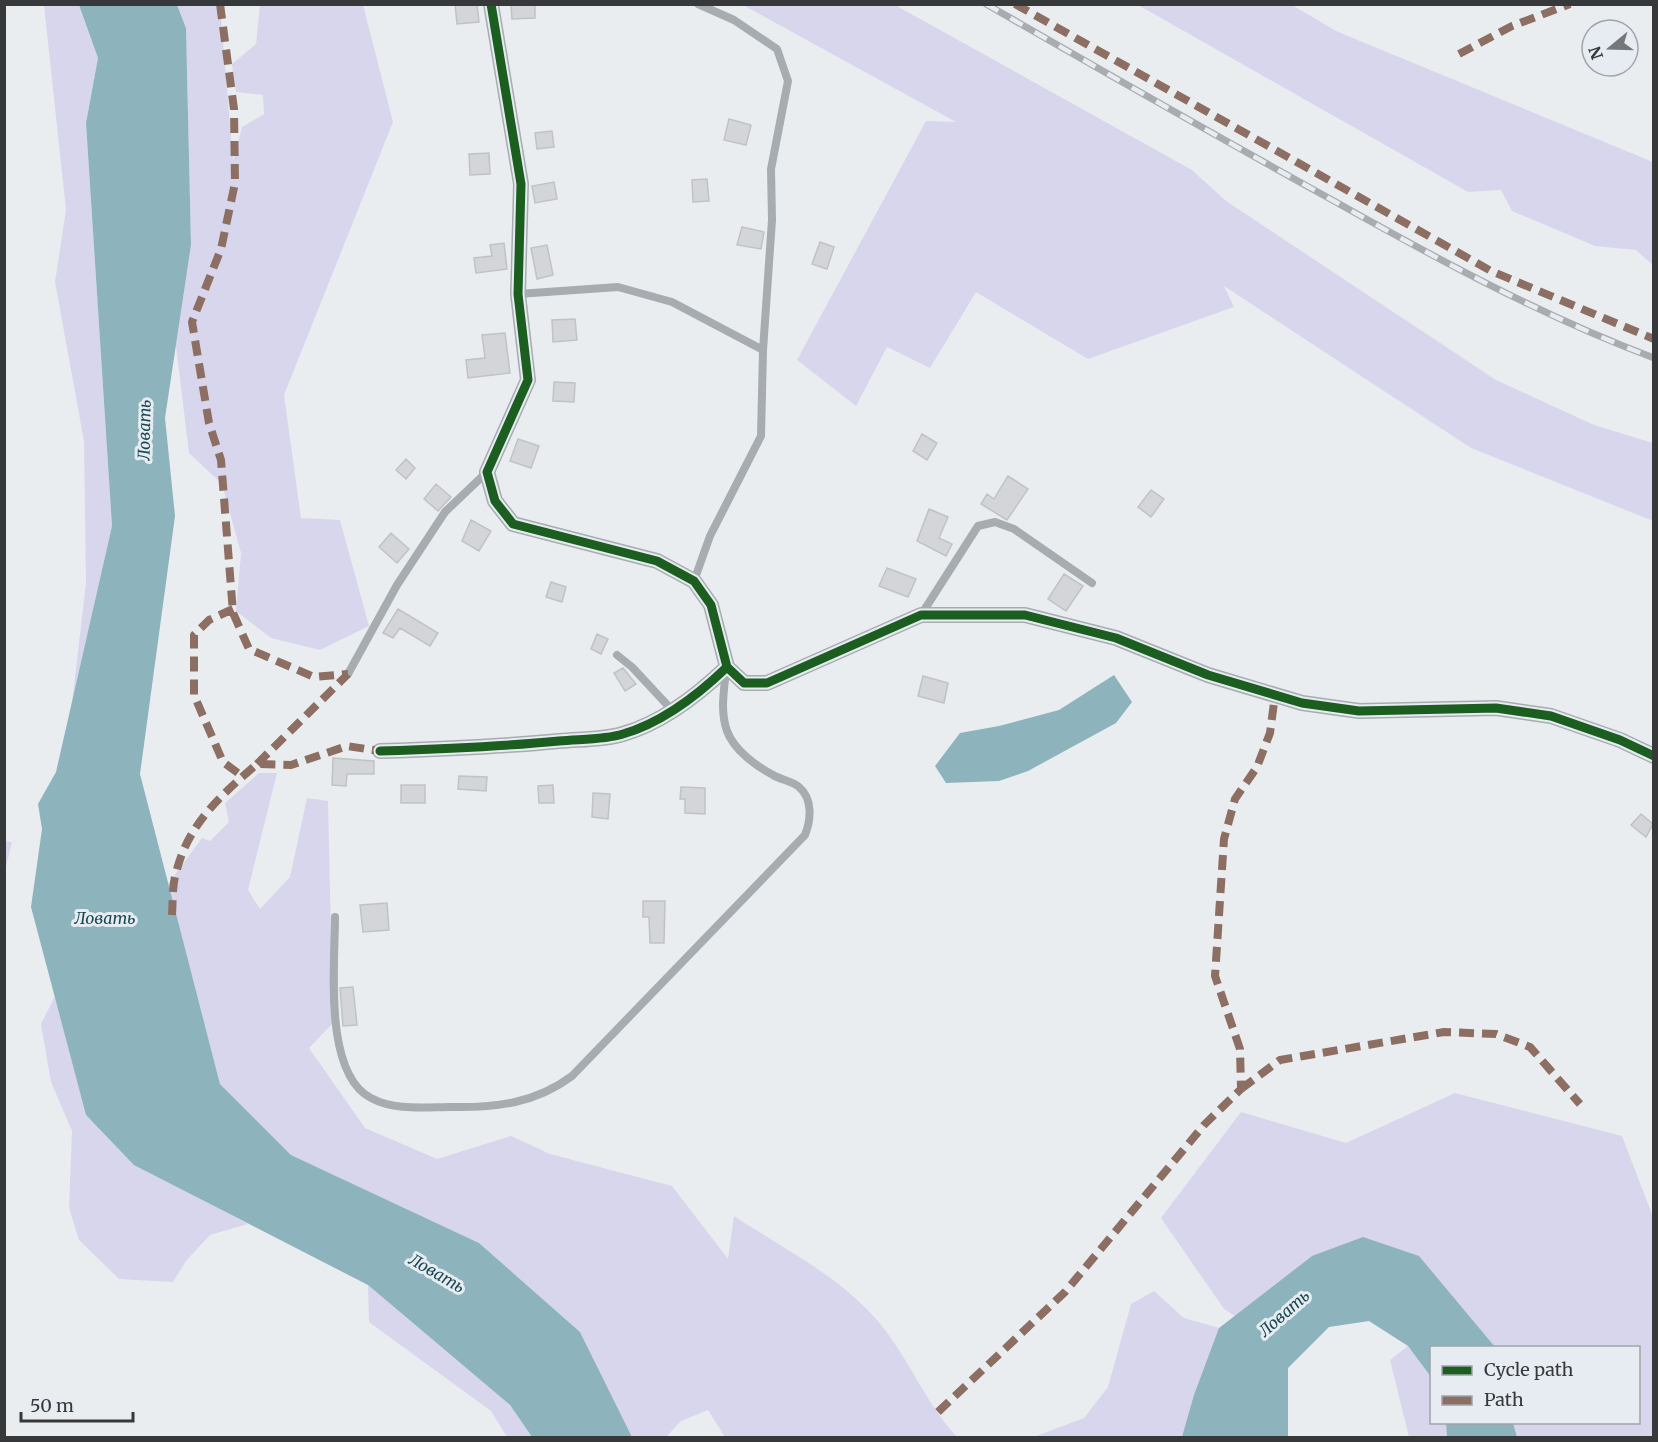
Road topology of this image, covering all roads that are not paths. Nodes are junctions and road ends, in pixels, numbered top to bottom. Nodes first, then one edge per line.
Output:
1 (491, 4) edge
2 (698, 4) edge
3 (518, 294) junction
4 (763, 350) junction
5 (487, 472) junction
6 (694, 580) junction
7 (1092, 584) dead end
8 (921, 615) junction
9 (617, 655) dead end
10 (727, 667) junction
11 (348, 674) dead end
12 (672, 710) junction
13 (380, 751) dead end
14 (1653, 756) edge
15 (335, 917) dead end

1 - 3 street
2 - 4 lane
3 - 4 lane
3 - 5 street
4 - 6 lane
5 - 6 street
5 - 11 lane
6 - 10 street
7 - 8 lane
8 - 10 street
8 - 14 street
9 - 12 lane
10 - 12 street
10 - 15 lane
12 - 13 street

